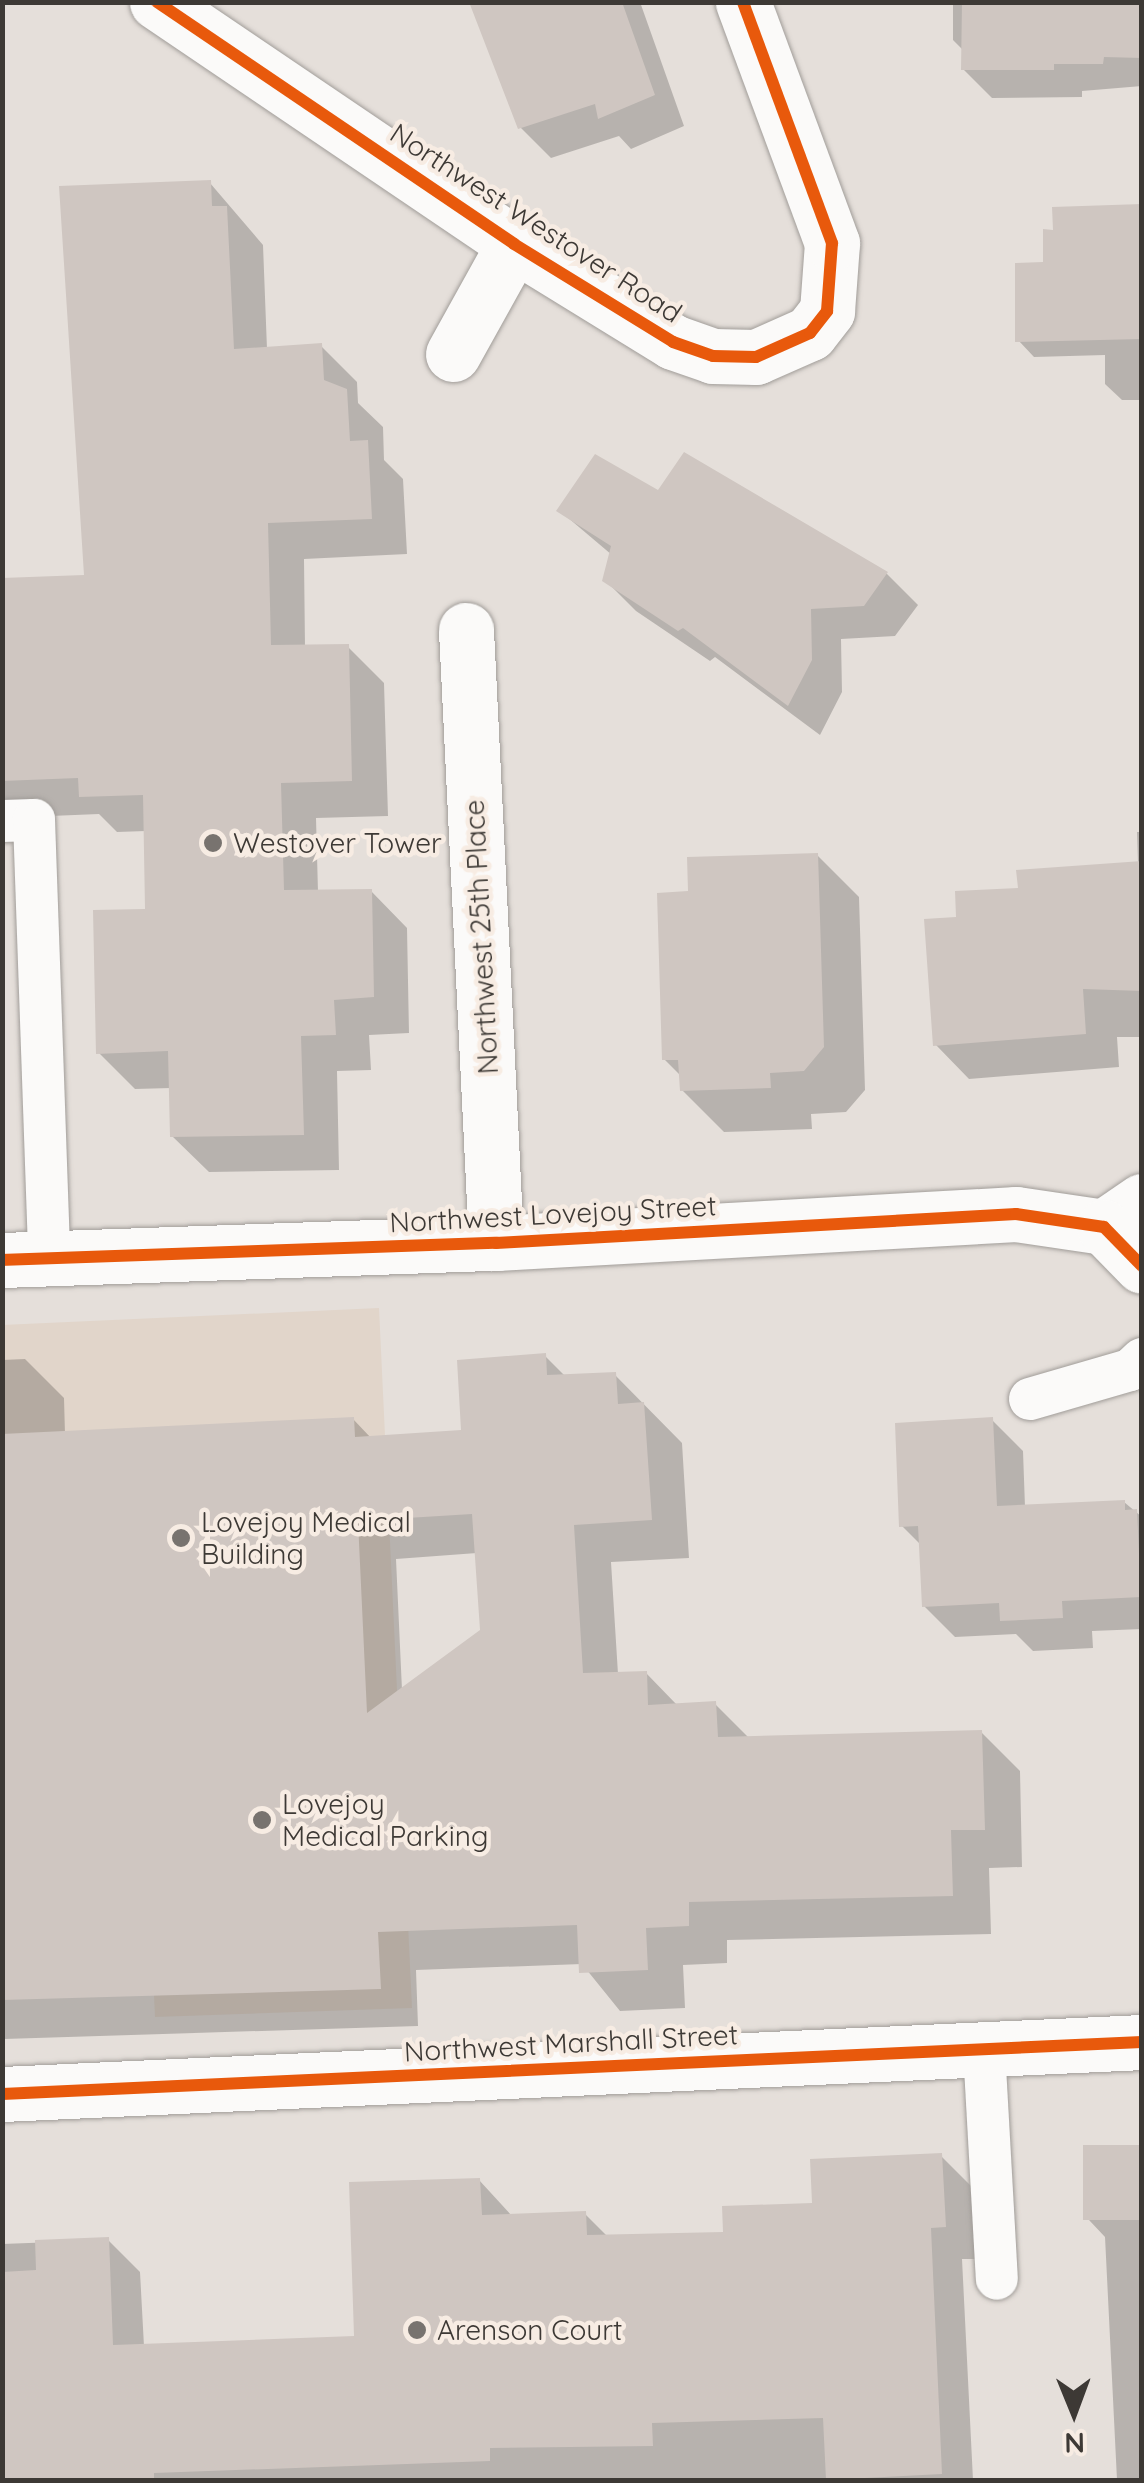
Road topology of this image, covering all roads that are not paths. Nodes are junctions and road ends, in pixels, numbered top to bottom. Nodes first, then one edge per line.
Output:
1 (157, 2) edge
2 (743, 2) edge
3 (514, 244) junction
4 (454, 354) dead end
5 (466, 630) dead end
6 (2, 821) edge
7 (1123, 1214) edge
8 (496, 1244) junction
9 (26, 1259) edge
10 (1142, 1266) edge
11 (1142, 1359) edge
12 (1030, 1399) dead end
13 (1142, 2042) edge
14 (984, 2049) junction
15 (2, 2094) edge
16 (997, 2280) dead end

1 - 3 street, Northwest Westover Road
2 - 3 street, Northwest Westover Road
3 - 4 street
5 - 8 street, Northwest 25th Place
6 - 9 lane
7 - 8 street, Northwest Lovejoy Street
7 - 10 street
8 - 9 street, Northwest Lovejoy Street
11 - 12 lane
13 - 14 street, Northwest Marshall Street
14 - 15 street, Northwest Marshall Street
14 - 16 lane

